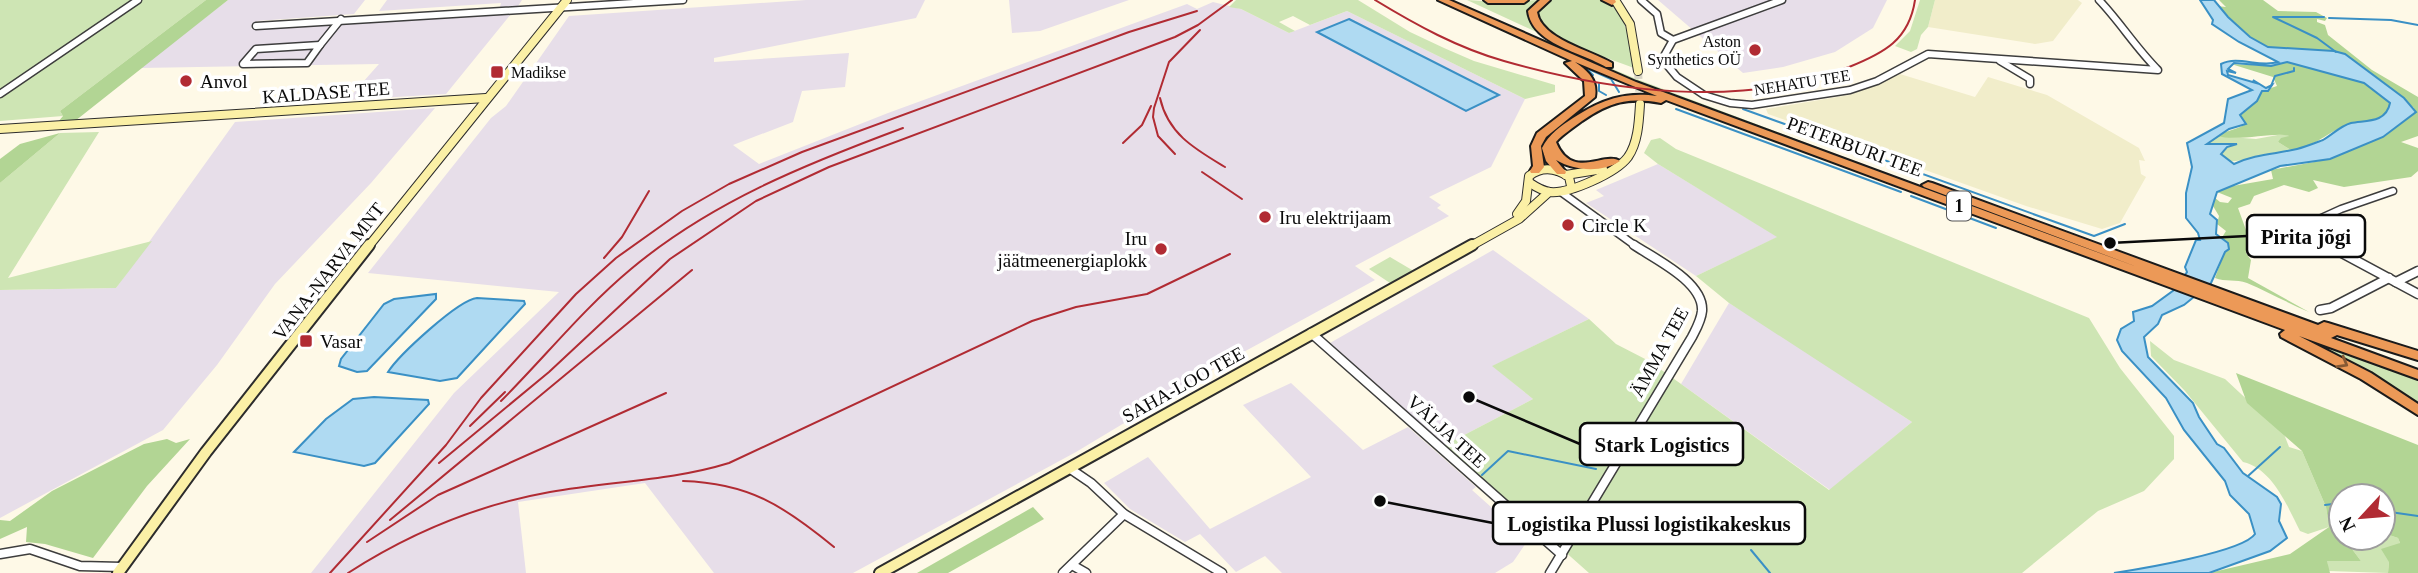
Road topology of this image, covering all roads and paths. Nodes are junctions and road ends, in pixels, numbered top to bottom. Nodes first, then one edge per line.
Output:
1 (138, 0) edge
2 (683, 0) edge
3 (1442, 0) edge
4 (1459, 0) edge
5 (1488, 0) edge
6 (1524, 0) edge
7 (1546, 0) edge
8 (1641, 0) edge
9 (1782, 0) edge
10 (2099, 0) edge
11 (1610, 1) edge
12 (564, 4) edge
13 (341, 19) junction
14 (256, 26) dead end
15 (1505, 29) junction
16 (1673, 40) junction
17 (320, 45) junction
18 (1997, 59) junction
19 (1609, 65) junction
20 (1638, 71) tunnel mouth
21 (2030, 84) dead end
22 (0, 93) edge
23 (486, 98) junction
24 (454, 99) junction
25 (1640, 104) tunnel mouth
26 (470, 117) junction
27 (0, 129) edge
28 (1758, 131) junction
29 (1552, 138) junction
30 (1632, 149) junction
31 (1615, 161) junction
32 (1535, 171) junction
33 (1563, 173) junction
34 (1530, 183) junction
35 (1571, 186) junction
36 (2393, 191) dead end
37 (1549, 192) junction
38 (1561, 192) junction
39 (1504, 226) junction
40 (2418, 271) edge
41 (2164, 277) junction
42 (2392, 280) junction
43 (2418, 294) edge
44 (2219, 297) junction
45 (2260, 307) junction
46 (2320, 310) dead end
47 (1311, 332) junction
48 (2418, 356) edge
49 (2418, 366) edge
50 (2418, 375) edge
51 (2418, 410) edge
52 (1069, 467) junction
53 (1124, 514) junction
54 (0, 554) edge
55 (1562, 555) junction
56 (1072, 565) junction
57 (120, 570) edge
58 (880, 573) edge
59 (1063, 573) edge
60 (1086, 573) edge
61 (1222, 573) edge
62 (1550, 573) edge

1 - 22 street
2 - 12 street
3 - 15 highway, PETERBURI TEE / 1
4 - 19 highway, PETERBURI TEE / 1
5 - 6 highway
7 - 19 highway
8 - 16 street
9 - 16 street
10 - 18 street, NEHATU TEE
11 - 20 main road
12 - 13 street
12 - 23 main road, VANA-NARVA MNT
13 - 14 street
13 - 17 street
15 - 28 highway, PETERBURI TEE / 1
15 - 32 highway
16 - 18 street, NEHATU TEE
17 - 17 street
18 - 21 street
19 - 41 highway, PETERBURI TEE / 1
23 - 24 main road, KALDASE TEE
23 - 26 main road, VANA-NARVA MNT
24 - 26 main road
24 - 27 main road, KALDASE TEE
25 - 30 main road
26 - 57 main road, VANA-NARVA MNT
28 - 29 highway
28 - 41 highway, PETERBURI TEE / 1
29 - 31 highway
29 - 33 highway
30 - 31 main road
30 - 35 main road
31 - 33 main road
32 - 33 main road
32 - 34 main road, SAHA-LOO TEE
33 - 35 main road
34 - 37 main road
34 - 39 main road, SAHA-LOO TEE
35 - 38 main road
36 - 42 street
37 - 38 main road
37 - 39 main road, SAHA-LOO TEE
38 - 55 street, ÄMMA TEE
39 - 47 main road, SAHA-LOO TEE
40 - 42 street
41 - 44 highway, PETERBURI TEE / 1
42 - 43 street
42 - 46 street
44 - 45 highway, PETERBURI TEE / 1
44 - 50 highway, PETERBURI TEE / 1
44 -> 51 highway
45 - 48 highway
45 - 49 highway, PETERBURI TEE / 1
47 - 52 main road, SAHA-LOO TEE
47 - 55 street, VÄLJA TEE
52 - 53 street
52 - 58 main road, SAHA-LOO TEE
53 - 56 street
53 - 61 street
54 - 57 street
55 - 62 street, ÄMMA TEE
56 - 59 street
56 - 60 street

